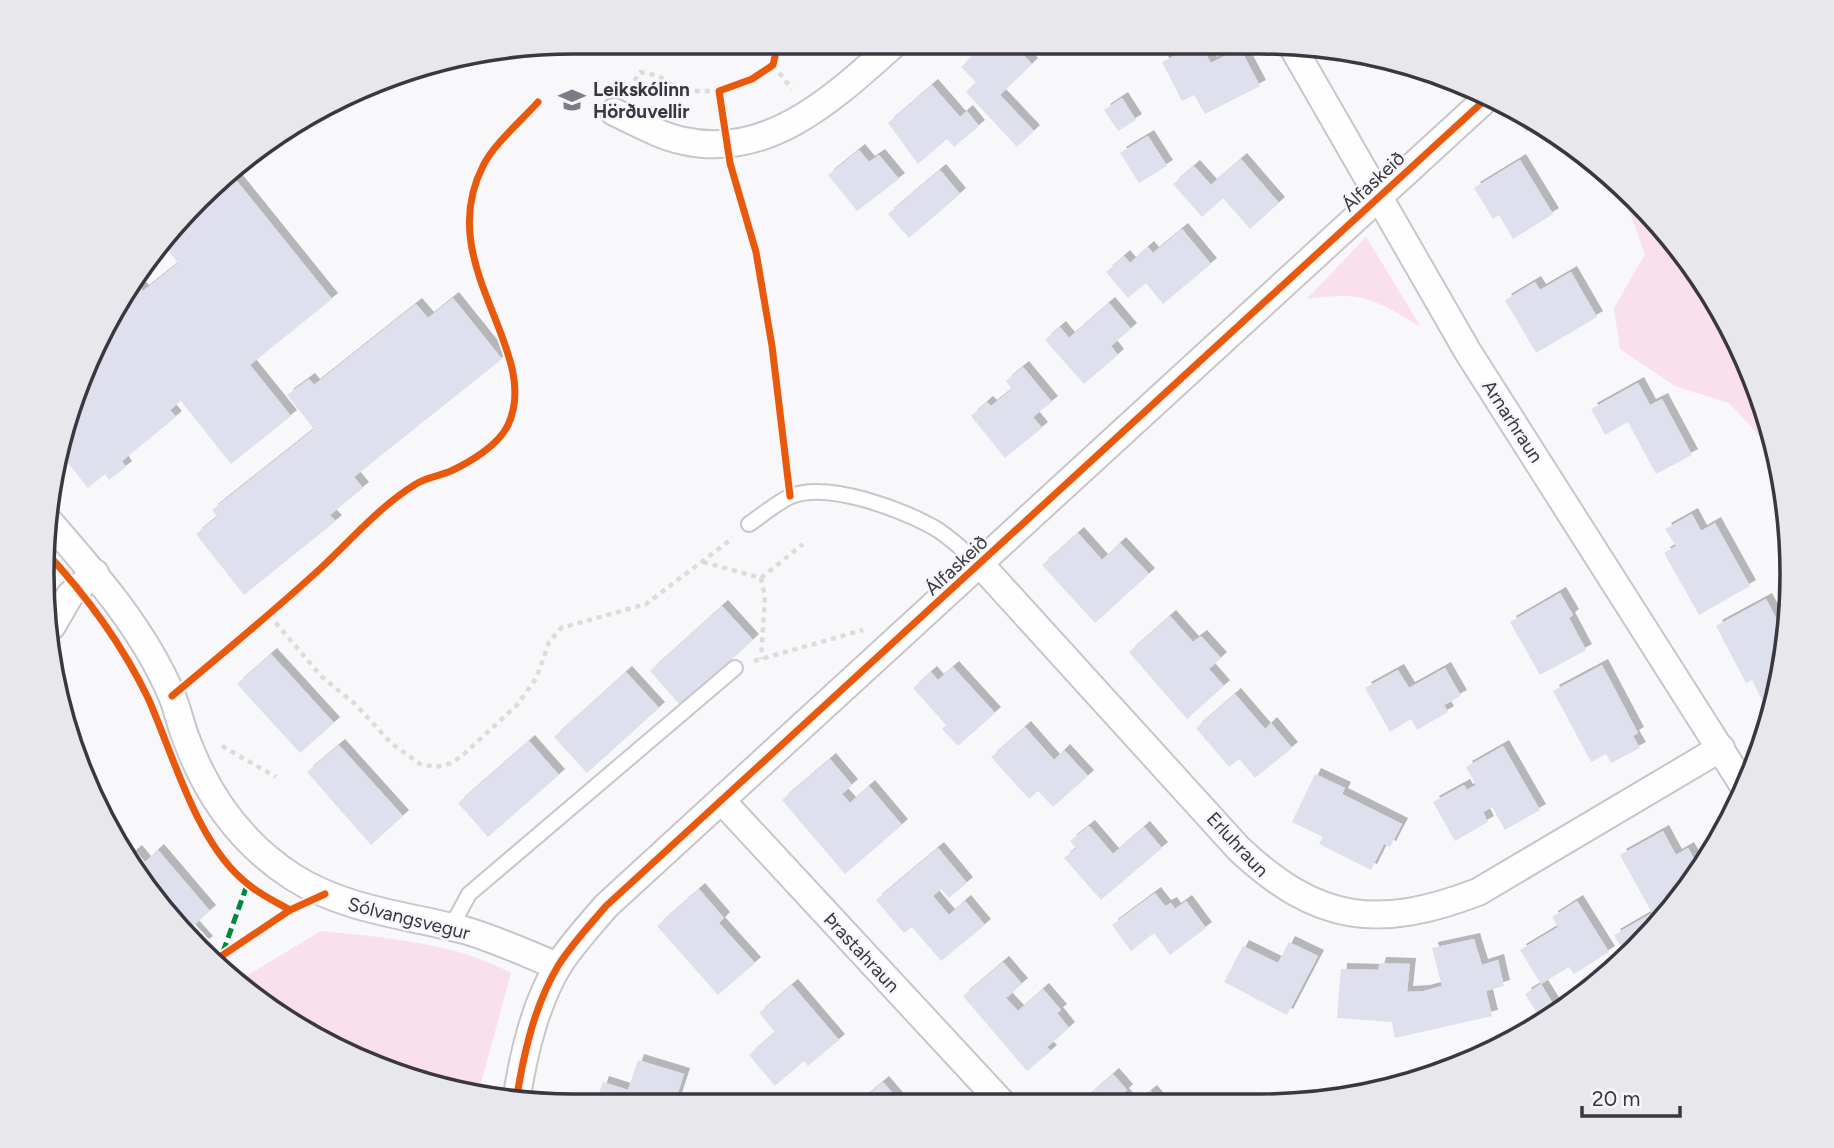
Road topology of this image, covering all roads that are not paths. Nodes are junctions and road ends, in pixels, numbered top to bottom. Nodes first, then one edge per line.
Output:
1 (882, 54) edge
2 (1297, 55) edge
3 (1481, 104) edge
4 (614, 112) road end
5 (1379, 197) junction
6 (749, 524) road end
7 (56, 529) edge
8 (980, 564) junction
9 (95, 573) junction
10 (56, 619) edge
11 (734, 667) road end
12 (1721, 748) junction
13 (1738, 777) edge
14 (722, 801) junction
15 (451, 927) junction
16 (558, 966) junction
17 (518, 1090) edge
18 (994, 1094) edge

1 - 4 street
2 - 5 street, Arnarhraun
3 - 5 street, Álfaskeið
5 - 8 street, Álfaskeið
5 - 12 street, Arnarhraun
6 - 8 lane
7 - 9 street, Sólvangsvegur
8 - 12 street, Erluhraun
8 - 14 street, Álfaskeið
9 - 10 street
9 - 15 street, Sólvangsvegur
11 - 15 lane
12 - 13 street, Arnarhraun
14 - 16 street, Álfaskeið
14 - 18 street, Þrastahraun
15 - 16 street, Sólvangsvegur
16 - 17 street, Álfaskeið

